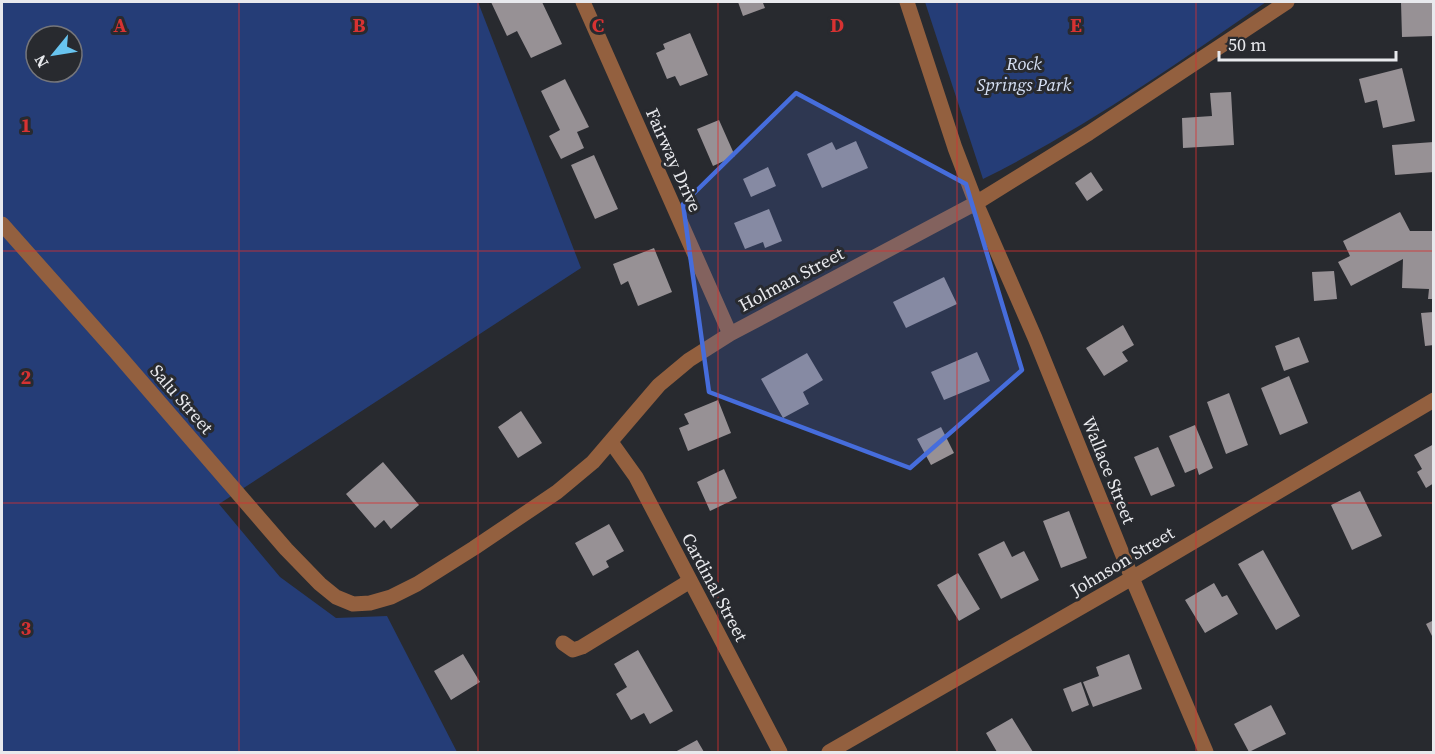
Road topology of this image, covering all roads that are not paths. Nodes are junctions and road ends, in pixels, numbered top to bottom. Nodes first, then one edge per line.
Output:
1 (583, 2) edge
2 (907, 2) edge
3 (1287, 2) edge
4 (976, 202) junction
5 (2, 224) edge
6 (730, 334) junction
7 (1434, 400) edge
8 (611, 441) junction
9 (1132, 578) junction
10 (690, 581) junction
11 (336, 597) joint
12 (563, 643) dead end
13 (780, 753) edge
14 (829, 753) edge
15 (1206, 753) edge

1 - 6 street, Fairway Drive
2 - 4 street, Wallace Street
3 - 4 street, Holman Street
4 - 6 street, Holman Street
4 - 9 street, Wallace Street
5 - 11 street, Salu Street
6 - 8 street, Holman Street
7 - 9 street, Johnson Street
8 - 10 street, Cardinal Street
8 - 11 street, Holman Street
9 - 14 street, Johnson Street
9 - 15 street, Wallace Street
10 - 12 street
10 - 13 street, Cardinal Street

